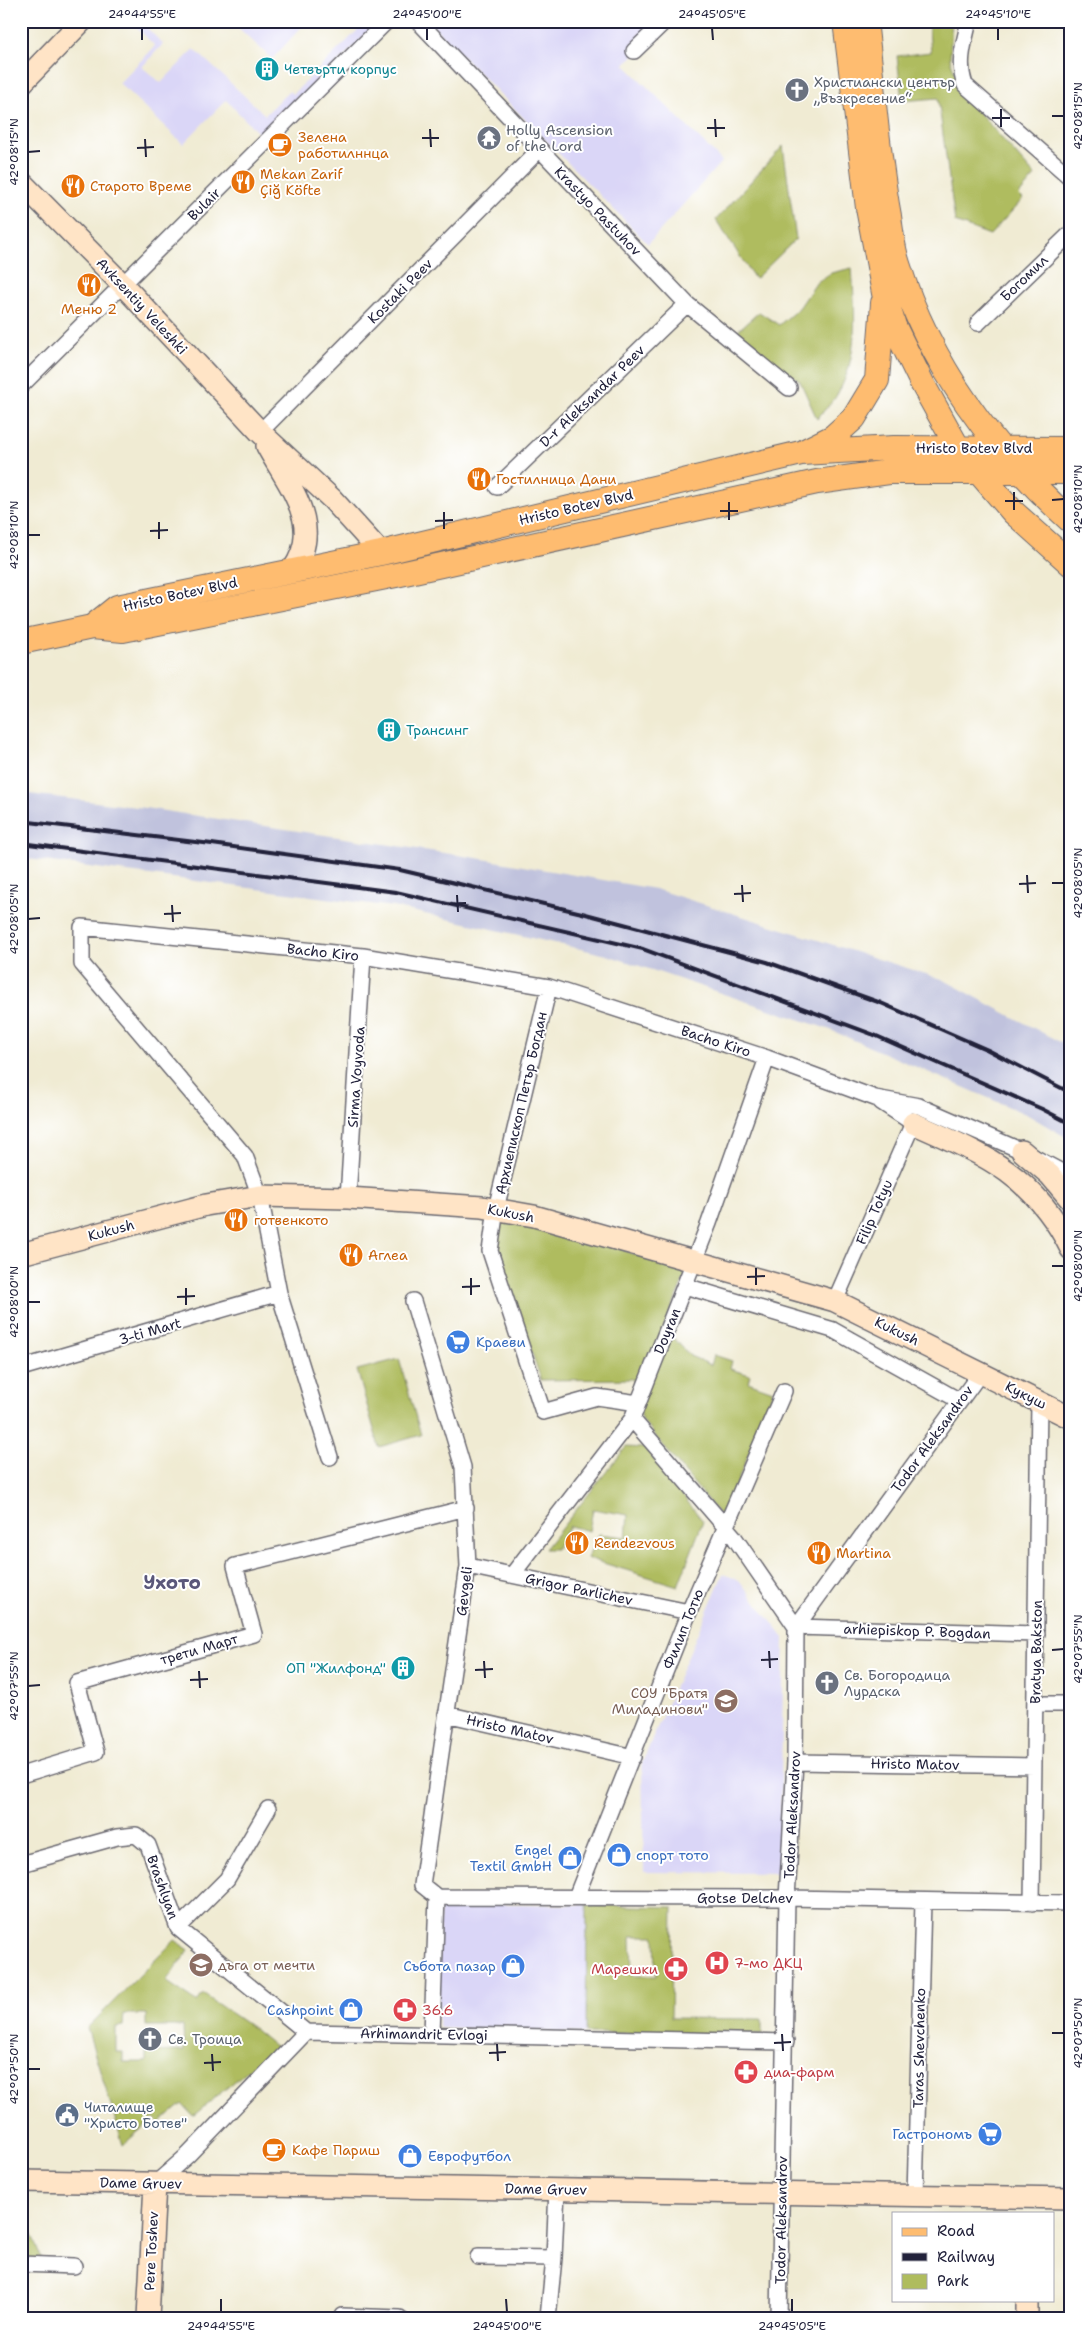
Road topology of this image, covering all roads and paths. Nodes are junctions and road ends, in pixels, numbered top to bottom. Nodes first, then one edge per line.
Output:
1 (82, 21) edge
2 (387, 21) edge
3 (418, 21) edge
4 (665, 21) edge
5 (845, 21) edge
6 (865, 21) edge
7 (970, 21) edge
8 (634, 51) dead end
9 (21, 84) edge
10 (539, 150) junction
11 (1071, 178) edge
12 (21, 182) edge
13 (1071, 233) edge
14 (122, 284) junction
15 (884, 293) junction
16 (687, 304) junction
17 (978, 323) dead end
18 (21, 386) edge
19 (789, 388) dead end
20 (260, 432) junction
21 (958, 448) junction
22 (999, 448) junction
23 (1071, 449) edge
24 (801, 453) junction
25 (978, 472) junction
26 (1020, 472) junction
27 (1071, 472) edge
28 (497, 487) dead end
29 (1071, 521) edge
30 (381, 552) junction
31 (1071, 564) edge
32 (292, 571) junction
33 (396, 576) junction
34 (92, 627) junction
35 (21, 642) edge
36 (363, 956) junction
37 (549, 987) junction
38 (767, 1058) junction
39 (876, 1098) junction
40 (913, 1123) junction
41 (1022, 1151) junction
42 (1071, 1177) edge
43 (260, 1196) junction
44 (348, 1198) junction
45 (1071, 1200) edge
46 (496, 1208) junction
47 (1071, 1249) edge
48 (21, 1254) edge
49 (694, 1261) junction
50 (685, 1286) junction
51 (279, 1293) junction
52 (413, 1301) dead end
53 (835, 1301) junction
54 (21, 1368) edge
55 (981, 1372) junction
56 (784, 1392) dead end
57 (960, 1401) junction
58 (1039, 1402) junction
59 (638, 1403) junction
60 (1071, 1418) edge
61 (632, 1419) junction
62 (330, 1457) dead end
63 (466, 1508) junction
64 (725, 1526) junction
65 (468, 1566) junction
66 (512, 1575) junction
67 (689, 1612) junction
68 (796, 1627) junction
69 (1037, 1634) junction
70 (1035, 1704) junction
71 (1071, 1704) edge
72 (446, 1714) junction
73 (632, 1757) junction
74 (795, 1762) junction
75 (1034, 1766) junction
76 (21, 1775) edge
77 (268, 1809) dead end
78 (21, 1864) edge
79 (437, 1897) junction
80 (576, 1897) junction
81 (787, 1898) junction
82 (923, 1901) junction
83 (1032, 1903) junction
84 (1071, 1903) edge
85 (178, 1928) junction
86 (306, 2032) junction
87 (432, 2034) junction
88 (786, 2042) junction
89 (21, 2181) edge
90 (155, 2184) junction
91 (557, 2190) junction
92 (782, 2194) junction
93 (915, 2195) junction
94 (1071, 2198) edge
95 (1030, 2205) edge
96 (478, 2257) dead end
97 (554, 2258) junction
98 (21, 2264) edge
99 (74, 2266) dead end
100 (1027, 2302) edge
101 (148, 2318) edge
102 (341, 2318) edge
103 (400, 2318) edge
104 (548, 2318) edge
105 (779, 2318) edge
106 (1027, 2318) edge

1 - 9 street
2 - 14 street, Bulair
3 - 10 street, Krastyo Pastuhov
4 - 8 street
5 - 15 main road
6 - 22 main road
7 - 11 street
10 - 16 street, Krastyo Pastuhov
10 - 20 street, Kostaki Peev
12 - 14 street, Avksentiy Veleshki
13 - 17 street, Богомил
14 - 18 street, Bulair
14 - 20 street, Avksentiy Veleshki
15 - 21 main road
15 - 24 main road
16 - 19 street, Krastyo Pastuhov
16 - 28 street, D-r Aleksandar Peev
20 - 30 street, Avksentiy Veleshki
20 - 32 street, Avksentiy Veleshki
21 - 22 main road, Hristo Botev Blvd
21 - 24 main road, Hristo Botev Blvd
21 - 25 main road
22 - 23 main road, Hristo Botev Blvd
22 - 26 main road
24 - 30 main road, Hristo Botev Blvd
25 - 26 main road, Hristo Botev Blvd
25 - 31 main road
25 - 33 main road, Hristo Botev Blvd
26 - 27 main road, Hristo Botev Blvd
26 - 29 main road
30 - 32 main road, Hristo Botev Blvd
30 - 33 main road
32 - 34 main road, Hristo Botev Blvd
33 - 34 main road, Hristo Botev Blvd
34 - 35 main road, Hristo Botev Blvd
36 - 37 street, Bacho Kiro
36 - 43 street, Bacho Kiro
36 - 44 street, Sirma Voyvoda
37 - 38 street, Bacho Kiro
37 - 46 street, Архиепископ Петър Богдан
38 - 39 street, Bacho Kiro
38 - 49 street, Doyran
39 - 40 street, Bacho Kiro
39 - 41 street, Bacho Kiro
40 - 47 street
40 - 53 street, Filip Totyu
41 - 42 street, Bacho Kiro
41 - 45 street
43 - 44 street, Kukush
43 - 48 street, Kukush
43 - 51 street
44 - 46 street, Kukush
46 - 49 street, Kukush
46 - 59 street, Архиепископ Петър Богдан
49 - 50 street, Doyran
49 - 53 street, Kukush
50 - 57 street
50 - 59 street, Doyran
51 - 54 street, 3-ti Mart
51 - 62 street
52 - 63 street, Gevgeli
53 - 55 street, Kukush
55 - 57 street, Todor Aleksandrov
55 - 58 street, Кукуш
56 - 64 street, Филип Тотю
57 - 68 street, Todor Aleksandrov
58 - 60 street, Кукуш
58 - 69 street, Bratya Bakston
59 - 61 street, Doyran
61 - 64 street
61 - 66 street, Doyran
63 - 65 street, Gevgeli
63 - 76 street, трети Март
64 - 67 street, Филип Тотю
64 - 68 street
65 - 66 street, Grigor Parlichev
65 - 72 street, Gevgeli
66 - 67 street, Grigor Parlichev
67 - 73 street, Филип Тотю
68 - 69 street, arhiepiskop P. Bogdan
68 - 74 street, Todor Aleksandrov
69 - 70 street, Bratya Bakston
70 - 71 street
70 - 75 street, Bratya Bakston
72 - 73 street, Hristo Matov
72 - 79 street, Gevgeli
73 - 80 street, Филип Тотю
74 - 75 street, Hristo Matov
74 - 81 street, Todor Aleksandrov
75 - 83 street, Bratya Bakston
77 - 85 street
78 - 85 street, Brashlyan
79 - 80 street, Gotse Delchev
79 - 87 street
80 - 81 street, Gotse Delchev
81 - 82 street, Gotse Delchev
81 - 88 street, Todor Aleksandrov
82 - 83 street, Gotse Delchev
82 - 93 street, Taras Shevchenko
83 - 84 street, Gotse Delchev
85 - 86 street, Brashlyan
86 - 87 street, Arhimandrit Evlogi
86 - 90 street
87 - 88 street, Arhimandrit Evlogi
88 - 92 street, Todor Aleksandrov
89 - 90 street, Dame Gruev
90 - 91 street, Dame Gruev
90 - 101 street, Pere Toshev
91 - 92 street, Dame Gruev
91 - 97 street
92 - 93 street, Dame Gruev
92 - 105 street, Todor Aleksandrov
93 - 95 street, Dame Gruev
94 - 95 street, Dame Gruev
96 - 97 street
97 - 104 street
98 - 99 street
100 - 106 street
102 - 103 street

